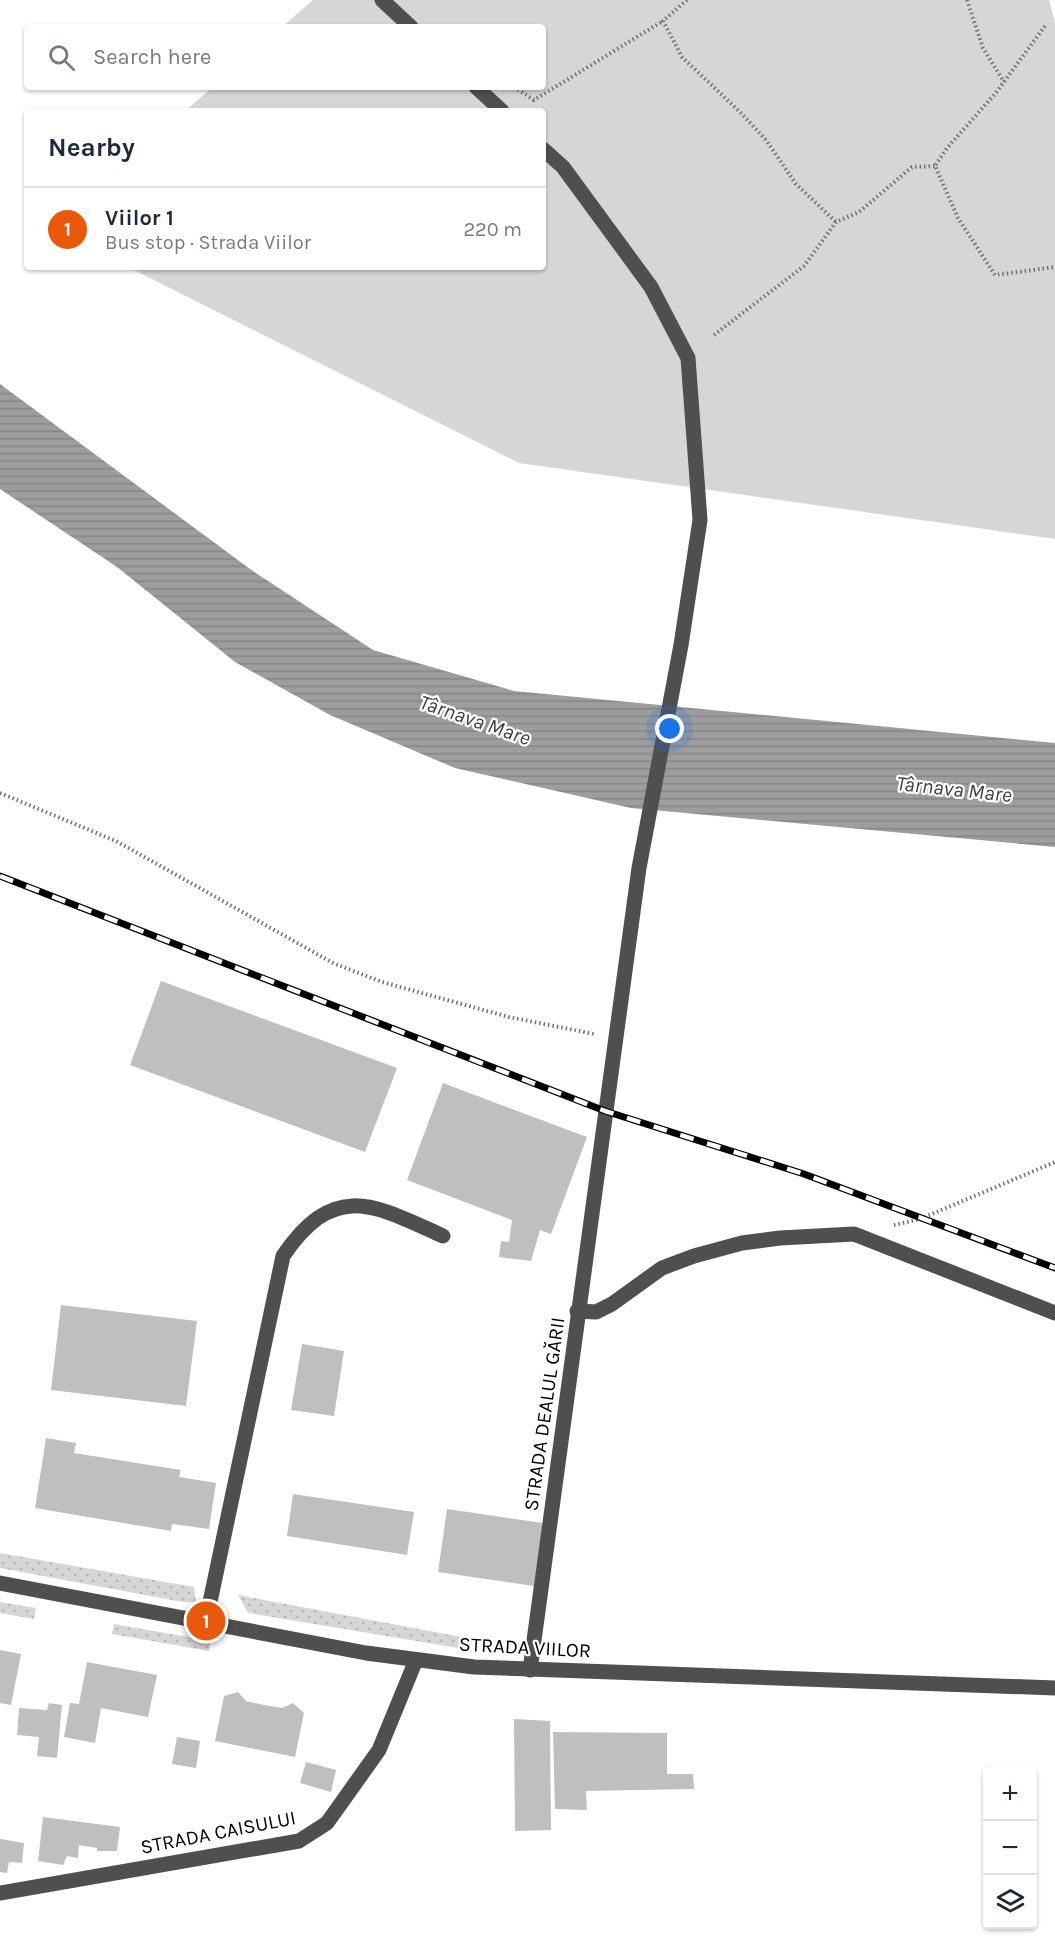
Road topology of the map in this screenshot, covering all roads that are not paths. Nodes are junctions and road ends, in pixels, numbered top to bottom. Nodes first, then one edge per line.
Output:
1 (381, 0) edge
2 (408, 24) edge
3 (479, 90) edge
4 (499, 108) edge
5 (546, 151) edge
6 (443, 1236) dead end
7 (577, 1311) junction
8 (1055, 1313) edge
9 (0, 1583) edge
10 (206, 1621) junction
11 (416, 1660) junction
12 (530, 1670) junction
13 (1055, 1688) edge
14 (0, 1893) edge

1 - 2 street
3 - 4 street
5 - 7 street
6 - 10 street
7 - 8 street, STRADA DEALUL GĂRII
7 - 12 street, STRADA DEALUL GĂRII
9 - 10 street, STRADA VIILOR
10 - 11 street, STRADA VIILOR
11 - 12 street, STRADA VIILOR
11 - 14 street, STRADA CAISULUI
12 - 13 street, STRADA VIILOR

